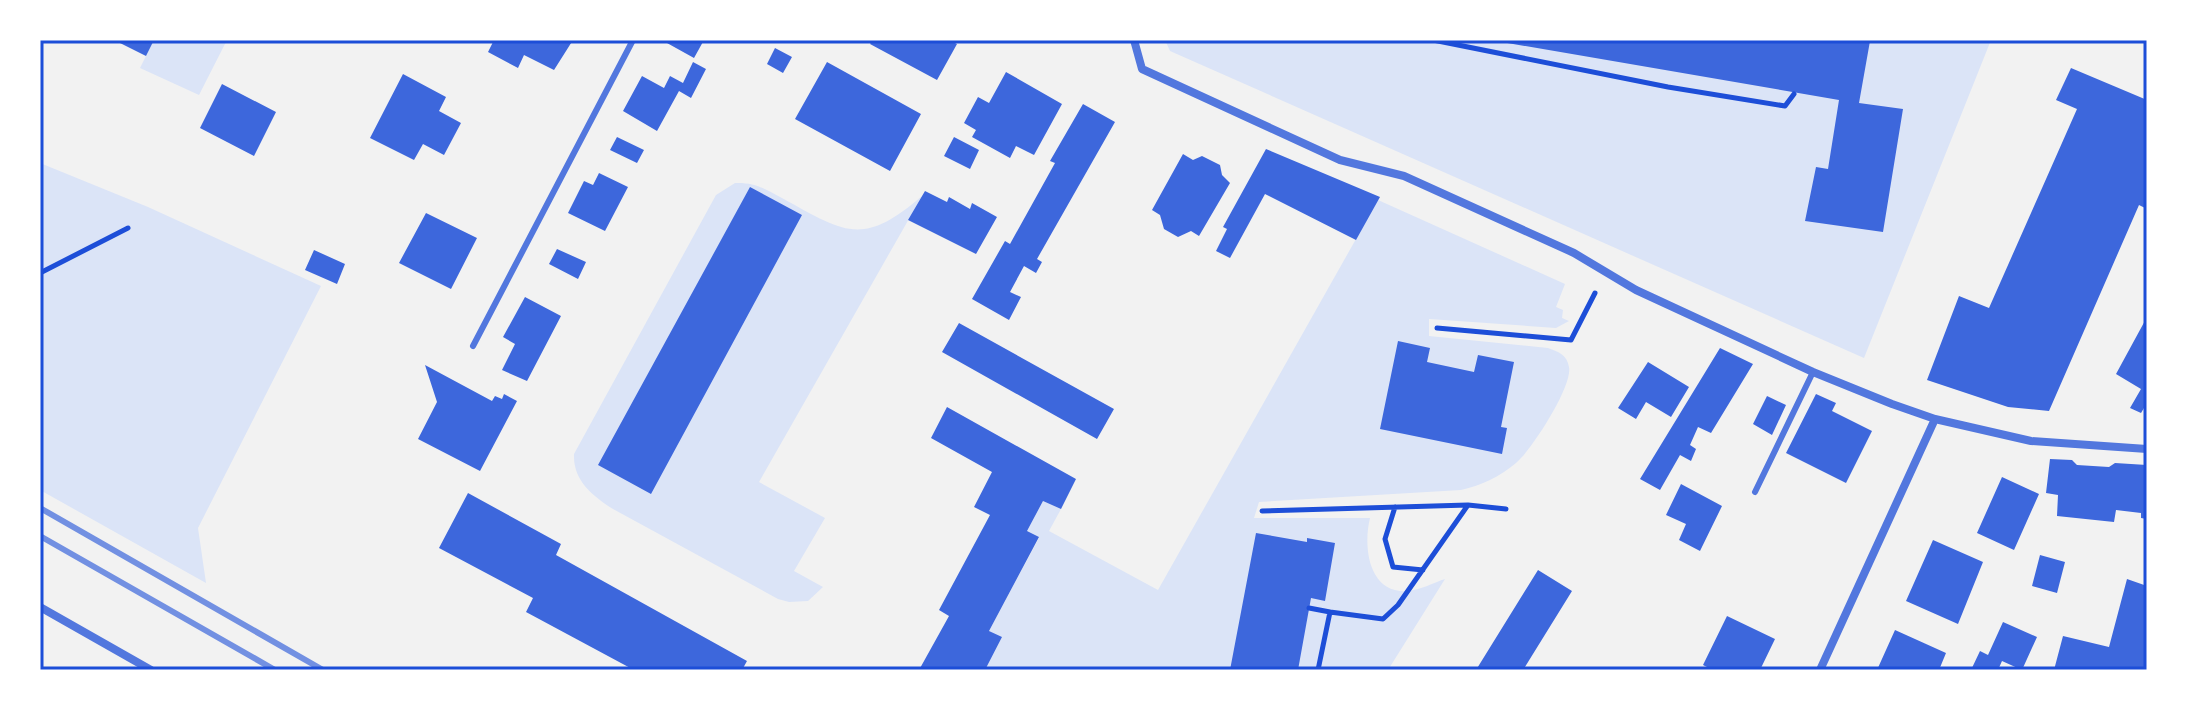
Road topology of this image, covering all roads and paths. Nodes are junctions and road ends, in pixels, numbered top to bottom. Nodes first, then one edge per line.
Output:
1 (633, 40) edge
2 (1134, 40) edge
3 (1433, 40) edge
4 (1794, 94) dead end
5 (128, 228) dead end
6 (40, 273) edge
7 (1596, 292) dead end
8 (1437, 328) dead end
9 (473, 346) dead end
10 (1813, 372) junction
11 (1935, 419) junction
12 (2147, 449) edge
13 (1755, 492) dead end
14 (1468, 505) junction
15 (1395, 507) junction
16 (1506, 509) dead end
17 (1262, 511) dead end
18 (1423, 570) junction
19 (42, 608) edge
20 (1309, 608) dead end
21 (1330, 612) junction
22 (40, 620) edge
23 (151, 670) edge
24 (1318, 670) edge
25 (1820, 670) edge

1 - 9 lane
2 - 10 street
3 - 4 path
5 - 6 path
7 - 8 path
10 - 11 street
10 - 13 lane
11 - 12 street
11 - 25 street
14 - 15 path
14 - 16 path
14 - 18 path
15 - 17 path
15 - 18 path
18 - 21 path
19 - 22 street
19 - 23 street
20 - 21 path
21 - 24 path

